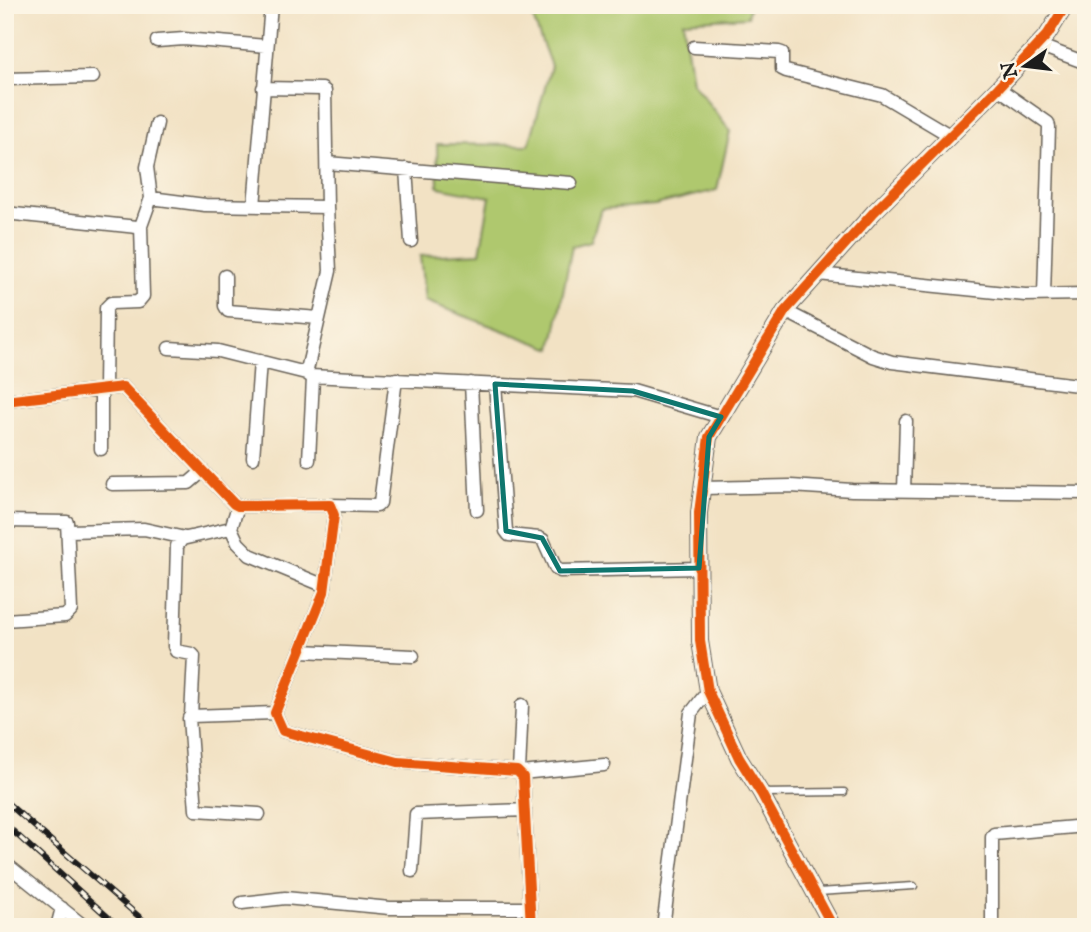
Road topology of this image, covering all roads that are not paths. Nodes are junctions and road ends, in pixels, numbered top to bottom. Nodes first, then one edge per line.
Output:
1 (271, 5) edge
2 (1066, 5) edge
3 (157, 41) dead end
4 (1038, 45) junction
5 (266, 46) junction
6 (694, 47) dead end
7 (1086, 63) edge
8 (93, 77) dead end
9 (5, 79) edge
10 (263, 88) junction
11 (998, 88) junction
12 (157, 123) dead end
13 (951, 136) junction
14 (327, 163) junction
15 (406, 169) junction
16 (571, 183) dead end
17 (151, 198) junction
18 (254, 206) junction
19 (327, 206) junction
20 (5, 213) edge
21 (141, 226) junction
22 (411, 241) dead end
23 (818, 274) junction
24 (225, 276) dead end
25 (1086, 294) edge
26 (1044, 295) junction
27 (785, 311) junction
28 (319, 318) junction
29 (169, 348) dead end
30 (260, 361) junction
31 (310, 375) junction
32 (396, 379) junction
33 (471, 383) junction
34 (495, 384) junction
35 (1086, 386) edge
36 (103, 389) junction
37 (5, 401) edge
38 (721, 417) junction
39 (906, 421) dead end
40 (101, 449) dead end
41 (253, 458) dead end
42 (309, 460) dead end
43 (203, 471) junction
44 (112, 484) dead end
45 (702, 488) junction
46 (904, 491) junction
47 (1086, 493) edge
48 (330, 505) junction
49 (238, 506) junction
50 (477, 510) dead end
51 (5, 521) edge
52 (231, 528) junction
53 (69, 531) junction
54 (185, 538) junction
55 (699, 568) junction
56 (325, 586) junction
57 (5, 620) edge
58 (301, 651) junction
59 (412, 656) dead end
60 (708, 691) junction
61 (522, 705) dead end
62 (275, 713) junction
63 (191, 716) junction
64 (604, 765) dead end
65 (520, 773) junction
66 (844, 792) dead end
67 (761, 793) junction
68 (525, 810) junction
69 (259, 814) dead end
70 (1086, 826) edge
71 (5, 863) edge
72 (412, 871) dead end
73 (914, 886) dead end
74 (816, 892) junction
75 (242, 903) dead end
76 (62, 908) junction
77 (529, 908) junction
78 (57, 927) edge
79 (85, 927) edge
80 (531, 927) edge
81 (663, 927) edge
82 (833, 927) edge
83 (992, 927) edge

1 - 5 street
2 - 4 street
3 - 5 street
4 - 7 street
4 - 11 street
5 - 10 street
6 - 13 street
8 - 9 street
10 - 14 street
10 - 18 street
11 - 13 street
11 - 26 street
12 - 17 street
13 - 23 street
14 - 15 street
14 - 19 street
15 - 16 street
15 - 22 street
17 - 18 street
17 - 21 street
18 - 19 street
19 - 28 street
20 - 21 street
21 - 36 street
23 - 26 street
23 - 27 street
24 - 28 street
25 - 26 street
27 - 35 street
27 - 38 street
28 - 31 street
29 - 30 street
30 - 31 street
30 - 41 street
31 - 32 street
31 - 42 street
32 - 33 street
32 - 48 street
33 - 34 street
33 - 50 street
34 - 38 street
34 - 55 street
36 - 37 street
36 - 40 street
36 - 43 street
38 - 45 street
39 - 46 street
43 - 44 street
43 - 49 street
45 - 46 street
45 - 55 street
46 - 47 street
48 - 49 street
48 - 56 street
49 - 52 street
51 - 53 street
52 - 54 street
52 - 56 street
53 - 54 street
53 - 57 street
54 - 63 street
55 - 60 street
56 - 58 street
58 - 59 street
58 - 62 street
60 - 67 street
60 - 81 street
61 - 65 street
62 - 63 street
62 - 65 street
63 - 69 street
64 - 65 street
65 - 68 street
66 - 67 lane
67 - 74 street
68 - 72 street
68 - 77 street
70 - 83 street
71 - 76 street
73 - 74 lane
74 - 82 street
75 - 77 street
76 - 78 street
76 - 79 street
77 - 80 street

